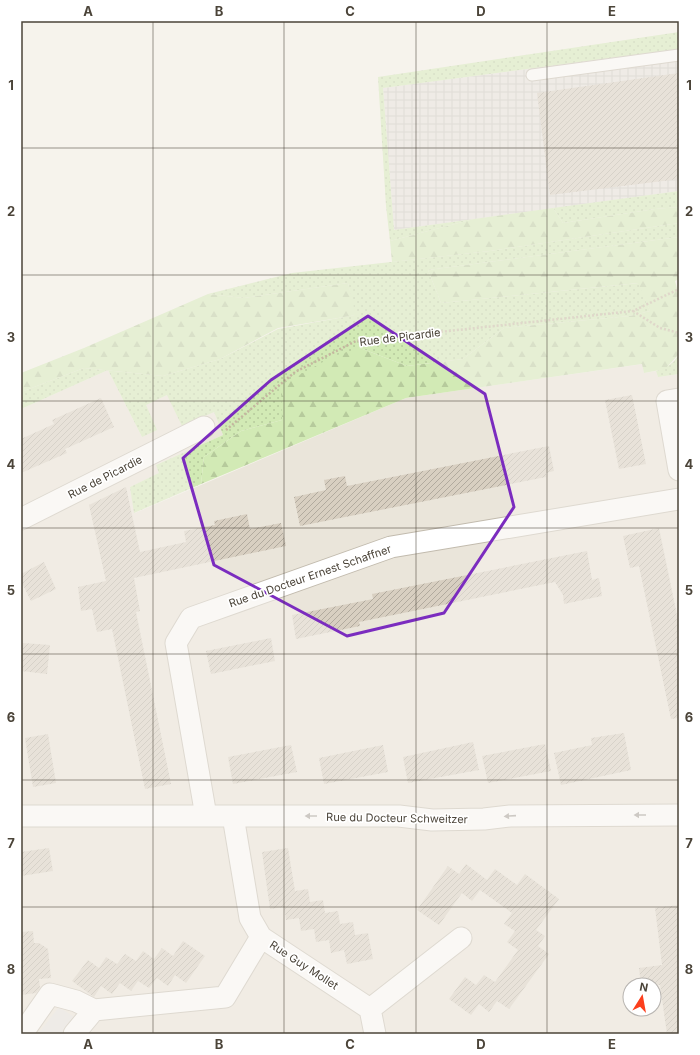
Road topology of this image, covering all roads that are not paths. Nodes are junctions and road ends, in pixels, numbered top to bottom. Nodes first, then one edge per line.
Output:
1 (679, 55) edge
2 (532, 74) dead end
3 (679, 399) edge
4 (204, 427) road end
5 (679, 470) edge
6 (679, 499) edge
7 (21, 519) edge
8 (679, 815) edge
9 (21, 816) edge
10 (206, 816) junction
11 (233, 816) junction
12 (261, 938) junction
13 (461, 938) dead end
14 (370, 1009) junction
15 (94, 1010) junction
16 (22, 1034) edge
17 (74, 1034) edge
18 (375, 1034) edge

1 - 2 lane
3 - 5 street
4 - 7 street, Rue de Picardie
6 - 10 street, Rue du Docteur Ernest Schaffner
8 -> 11 street, Rue du Docteur Schweitzer
9 - 10 street, Rue du Docteur Schweitzer
10 - 11 street, Rue du Docteur Schweitzer
11 - 12 street, Rue Guy Mollet
12 - 14 street, Rue Guy Mollet
12 - 15 street
13 - 14 street
14 - 18 street
15 - 16 street
15 - 17 street

